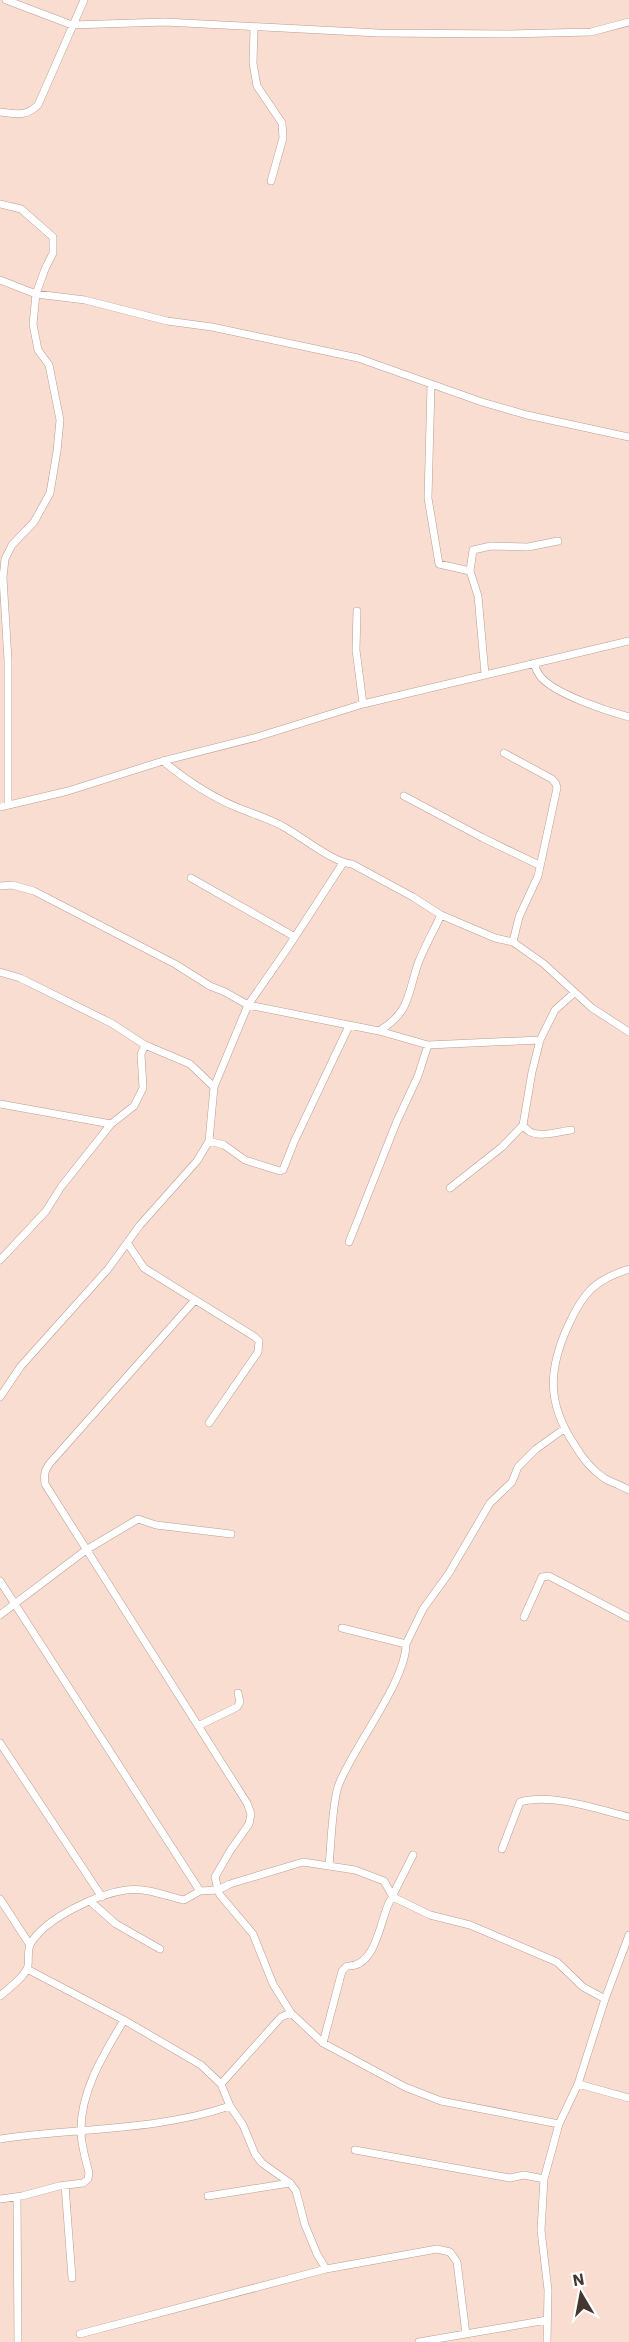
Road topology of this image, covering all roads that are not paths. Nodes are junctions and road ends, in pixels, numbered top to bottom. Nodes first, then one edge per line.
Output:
1 (6, 0) edge
2 (84, 0) edge
3 (629, 22) edge
4 (72, 25) junction
5 (254, 28) junction
6 (0, 112) edge
7 (271, 181) dead end
8 (0, 204) edge
9 (0, 279) edge
10 (36, 294) junction
11 (431, 385) junction
12 (629, 436) edge
13 (558, 541) dead end
14 (470, 571) junction
15 (357, 611) dead end
16 (629, 641) edge
17 (534, 663) junction
18 (485, 674) junction
19 (363, 704) junction
20 (629, 717) edge
21 (504, 753) dead end
22 (163, 761) junction
23 (404, 796) dead end
24 (8, 805) junction
25 (0, 807) edge
26 (343, 863) junction
27 (539, 865) junction
28 (191, 878) dead end
29 (0, 886) edge
30 (441, 915) junction
31 (295, 937) junction
32 (513, 942) junction
33 (0, 972) edge
34 (574, 993) junction
35 (249, 1005) junction
36 (350, 1026) junction
37 (379, 1031) junction
38 (629, 1032) edge
39 (540, 1040) junction
40 (145, 1045) junction
41 (428, 1045) junction
42 (214, 1087) junction
43 (0, 1104) edge
44 (111, 1124) junction
45 (523, 1125) junction
46 (571, 1130) dead end
47 (209, 1141) junction
48 (450, 1188) dead end
49 (349, 1242) dead end
50 (128, 1244) junction
51 (0, 1260) edge
52 (629, 1269) edge
53 (194, 1301) junction
54 (0, 1397) edge
55 (209, 1423) dead end
56 (564, 1429) junction
57 (629, 1490) edge
58 (231, 1534) dead end
59 (86, 1550) junction
60 (0, 1581) edge
61 (15, 1604) junction
62 (0, 1615) edge
63 (524, 1617) dead end
64 (629, 1618) edge
65 (342, 1628) dead end
66 (406, 1644) junction
67 (238, 1693) dead end
68 (198, 1726) junction
69 (0, 1743) edge
70 (629, 1818) edge
71 (502, 1849) dead end
72 (413, 1855) dead end
73 (328, 1866) junction
74 (219, 1890) junction
75 (200, 1891) junction
76 (393, 1896) junction
77 (102, 1897) junction
78 (0, 1899) edge
79 (91, 1902) junction
80 (629, 1935) edge
81 (30, 1945) junction
82 (160, 1949) dead end
83 (27, 1969) junction
84 (0, 1996) edge
85 (605, 1999) junction
86 (291, 2013) junction
87 (124, 2020) junction
88 (323, 2043) junction
89 (221, 2084) junction
90 (578, 2084) junction
91 (629, 2098) edge
92 (230, 2106) junction
93 (559, 2124) junction
94 (81, 2132) junction
95 (0, 2139) edge
96 (355, 2150) dead end
97 (544, 2179) junction
98 (290, 2183) junction
99 (65, 2185) junction
100 (208, 2196) dead end
101 (17, 2197) junction
102 (0, 2199) edge
103 (327, 2268) junction
104 (72, 2278) dead end
105 (547, 2320) junction
106 (80, 2334) dead end
107 (466, 2334) junction
108 (18, 2342) edge
109 (419, 2342) edge
110 (547, 2342) edge

1 - 4 street
2 - 4 street
3 - 5 street
4 - 5 street
4 - 6 street
5 - 7 street
8 - 10 street
9 - 10 street
10 - 11 street
10 - 24 street
11 - 12 street
11 - 14 street
13 - 14 street
14 - 18 street
15 - 19 street
16 - 17 street
17 - 18 street
17 - 20 street
18 - 19 street
19 - 22 street
21 - 27 street
22 - 24 street
22 - 26 street
23 - 27 street
24 - 25 street
26 - 30 street
26 - 31 street
27 - 32 street
28 - 31 street
29 - 35 street
30 - 32 street
30 - 37 street
31 - 35 street
32 - 34 street
33 - 40 street
34 - 38 street
34 - 39 street
35 - 36 street
35 - 42 street
36 - 37 street
36 - 47 street
37 - 41 street
39 - 41 street
39 - 45 street
40 - 42 street
40 - 44 street
41 - 49 street
42 - 47 street
43 - 44 street
44 - 51 street
45 - 46 street
45 - 48 street
47 - 50 street
50 - 53 street
50 - 54 street
52 - 56 street
53 - 55 street
53 - 59 street
56 - 57 street
56 - 66 street
58 - 59 street
59 - 61 street
59 - 68 street
60 - 61 street
61 - 62 street
61 - 75 street
63 - 64 street
65 - 66 street
66 - 73 street
67 - 68 street
68 - 74 street
69 - 77 street
70 - 71 street
72 - 76 street
73 - 74 street
73 - 76 street
74 - 75 street
74 - 86 street
75 - 77 street
76 - 85 street
76 - 88 street
77 - 79 street
78 - 81 street
79 - 81 street
79 - 82 street
80 - 85 street
81 - 83 street
83 - 84 street
83 - 87 street
85 - 90 street
86 - 88 street
86 - 89 street
87 - 89 street
87 - 94 street
88 - 93 street
89 - 92 street
90 - 91 street
90 - 93 street
92 - 94 street
92 - 98 street
93 - 97 street
94 - 95 street
94 - 99 street
96 - 97 street
97 - 105 street
98 - 100 street
98 - 103 street
99 - 101 street
99 - 104 street
101 - 102 street
101 - 108 street
103 - 106 street
103 - 107 street
105 - 107 street
105 - 110 street
107 - 109 street

